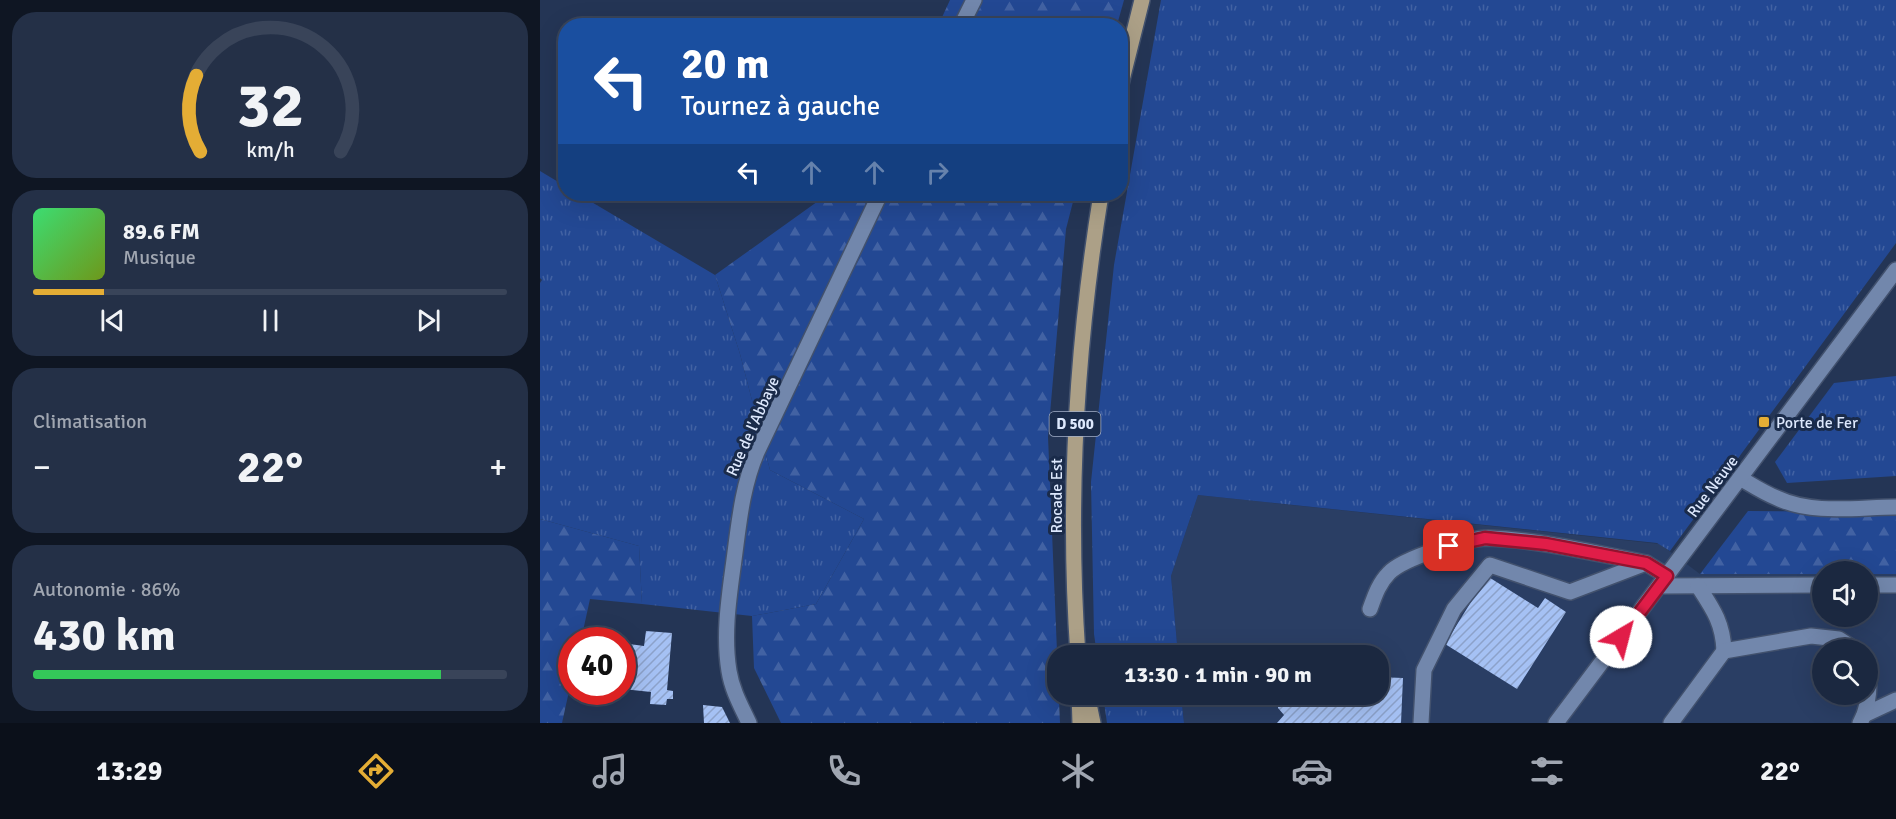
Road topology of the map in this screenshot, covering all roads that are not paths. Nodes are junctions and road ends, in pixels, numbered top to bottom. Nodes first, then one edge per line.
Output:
1 (974, 0) edge
2 (1142, 0) edge
3 (965, 18) edge
4 (1128, 56) edge
5 (877, 201) edge
6 (1100, 201) edge
7 (1896, 270) edge
8 (1740, 478) junction
9 (1896, 507) edge
10 (1646, 563) junction
11 (1663, 581) junction
12 (1812, 585) edge
13 (1878, 585) edge
14 (1896, 585) edge
15 (1698, 586) junction
16 (1370, 609) dead end
17 (1839, 639) edge
18 (1078, 645) edge
19 (1724, 651) junction
20 (1896, 700) edge
21 (1079, 705) edge
22 (1089, 705) edge
23 (1862, 719) edge
24 (749, 723) edge
25 (1080, 723) edge
26 (1093, 723) edge
27 (1421, 723) edge
28 (1556, 723) edge
29 (1671, 723) edge

1 - 3 street
2 - 4 main road
5 - 24 street, Rue de l'Abbaye
6 - 18 main road, Rocade Est / D 500
7 - 8 street, Rue Neuve
8 - 9 street
8 - 11 street, Rue Neuve
10 - 11 street
10 - 16 street
10 - 27 street
11 - 15 street
11 - 28 street, Rue Neuve
12 - 15 street
13 - 14 street
15 - 19 street
17 - 19 street
19 - 29 street
20 - 23 street
21 - 25 main road
22 - 26 main road

